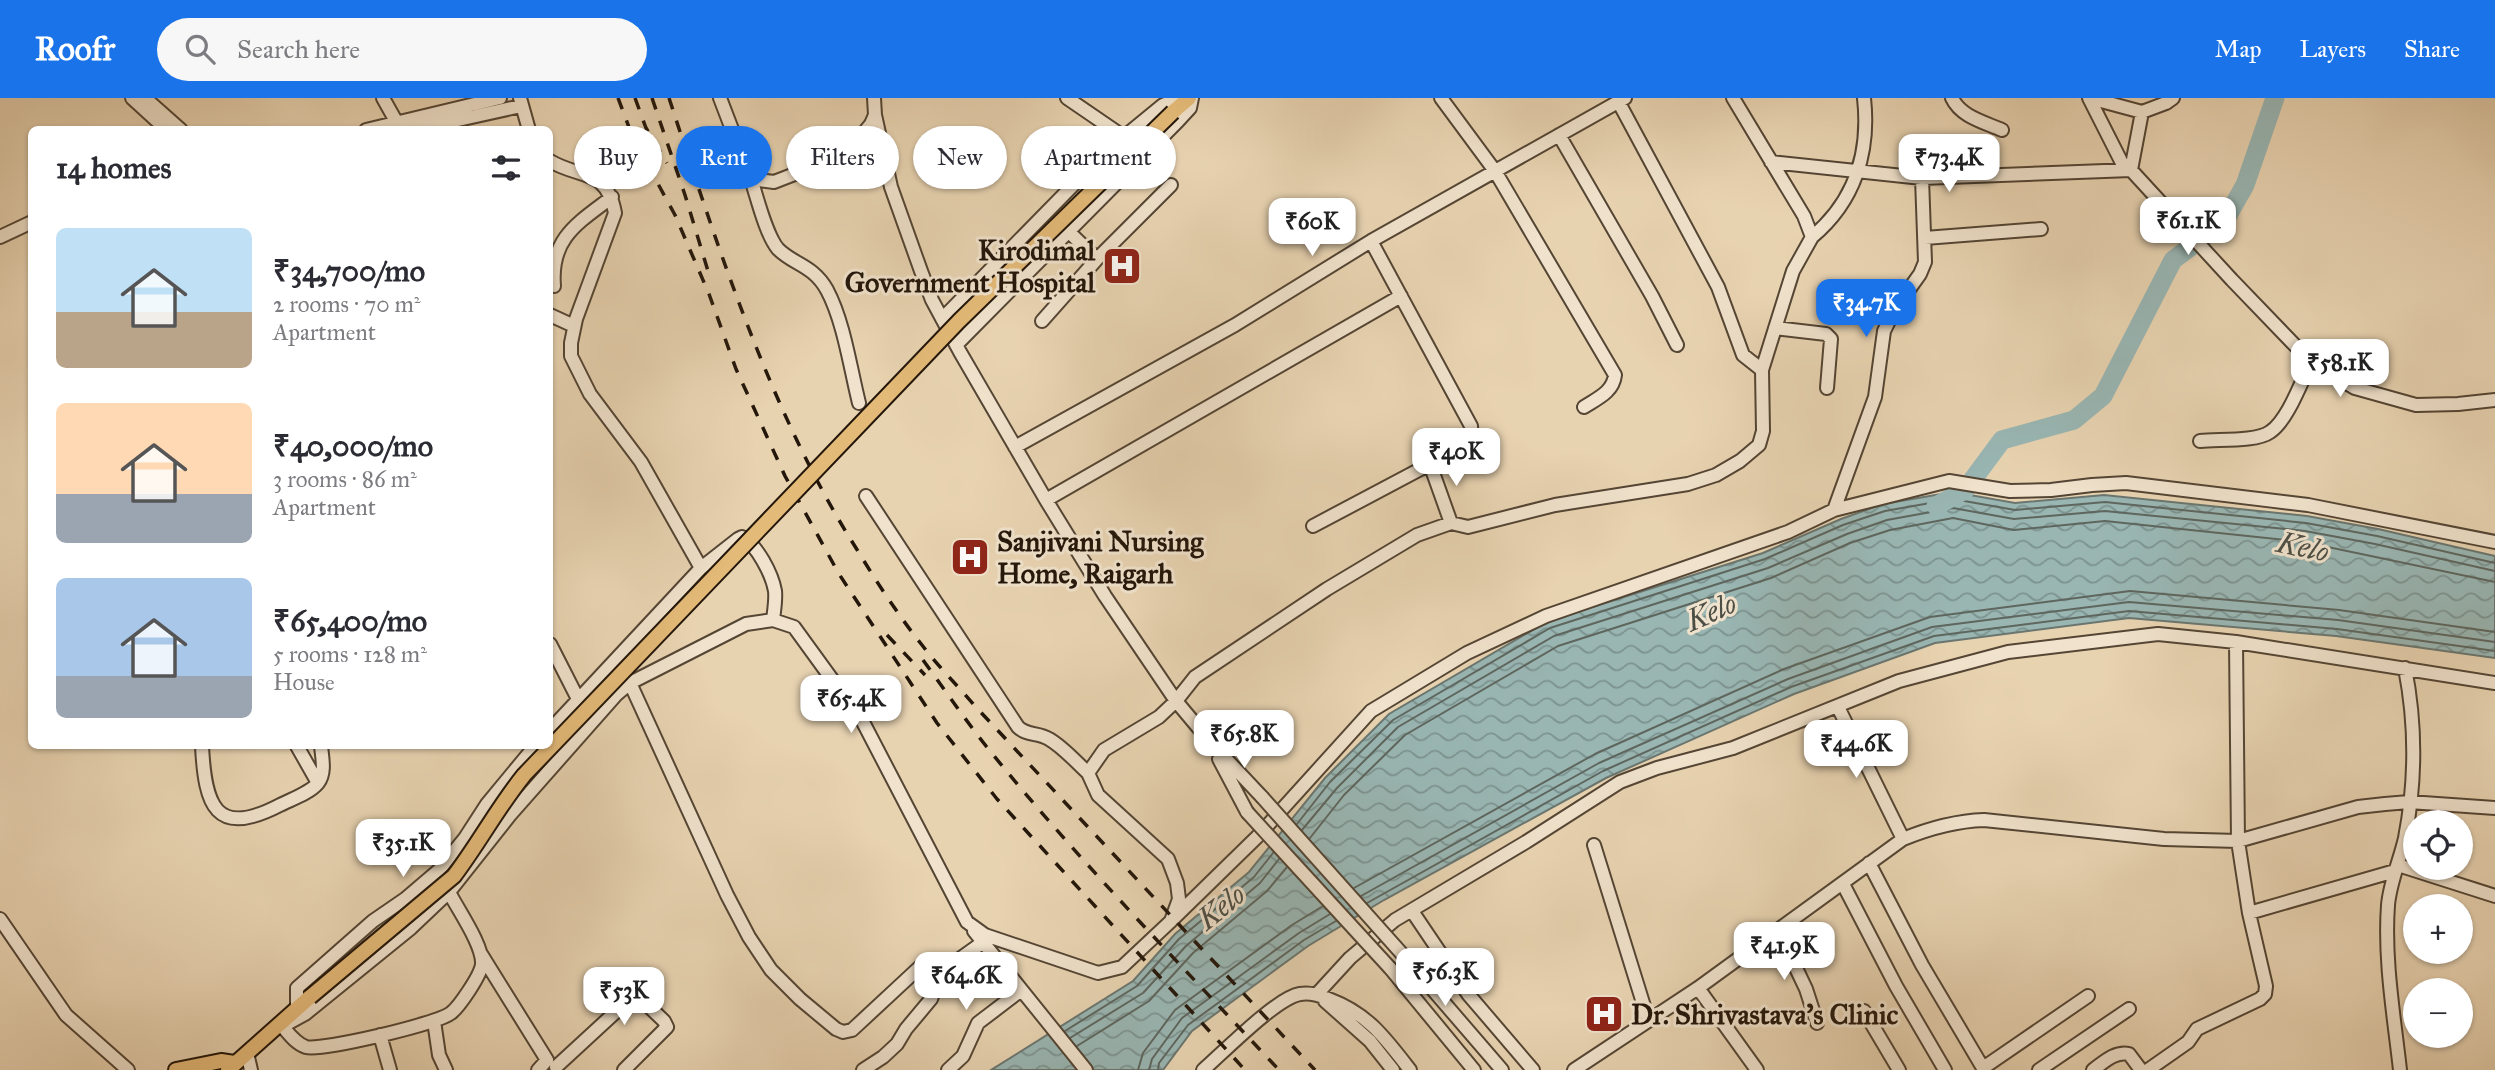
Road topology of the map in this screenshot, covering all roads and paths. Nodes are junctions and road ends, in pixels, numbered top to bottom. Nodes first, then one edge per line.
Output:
1 (132, 98) edge
2 (145, 98) edge
3 (383, 98) edge
4 (500, 98) edge
5 (720, 98) edge
6 (874, 98) edge
7 (1067, 98) edge
8 (1179, 98) edge
9 (1191, 98) edge
10 (1441, 98) edge
11 (1733, 98) edge
12 (1864, 98) edge
13 (1952, 98) edge
14 (2089, 98) edge
15 (2173, 98) edge
16 (1622, 100) edge
17 (520, 102) edge
18 (2142, 112) junction
19 (875, 115) junction
20 (397, 123) junction
21 (163, 126) edge
22 (176, 126) edge
23 (384, 126) edge
24 (428, 126) edge
25 (528, 126) edge
26 (731, 126) edge
27 (1108, 126) edge
28 (1137, 126) edge
29 (2002, 130) dead end
30 (1559, 135) junction
31 (553, 162) edge
32 (1771, 162) junction
33 (2128, 170) junction
34 (1495, 171) junction
35 (1857, 172) junction
36 (1922, 178) junction
37 (772, 182) edge
38 (755, 189) edge
39 (1069, 189) edge
40 (1167, 189) edge
41 (612, 197) junction
42 (28, 224) edge
43 (2041, 229) dead end
44 (1068, 232) junction
45 (0, 237) edge
46 (1812, 237) junction
47 (1925, 238) junction
48 (1371, 242) junction
49 (1097, 258) junction
50 (553, 263) edge
51 (553, 277) edge
52 (554, 286) dead end
53 (1401, 296) junction
54 (553, 316) edge
55 (942, 319) junction
56 (1042, 321) dead end
57 (574, 326) junction
58 (1775, 328) junction
59 (956, 345) junction
60 (1677, 345) dead end
61 (2311, 362) junction
62 (1762, 370) junction
63 (1827, 388) dead end
64 (2495, 400) edge
65 (859, 403) dead end
66 (1584, 407) dead end
67 (2200, 440) dead end
68 (1015, 447) junction
69 (1430, 464) junction
70 (866, 496) dead end
71 (1046, 500) junction
72 (1835, 510) junction
73 (1451, 523) junction
74 (1313, 526) dead end
75 (2495, 542) edge
76 (701, 568) junction
77 (773, 620) junction
78 (2236, 642) junction
79 (553, 650) edge
80 (2405, 668) junction
81 (630, 683) junction
82 (2495, 683) edge
83 (578, 699) junction
84 (1176, 701) junction
85 (1838, 707) junction
86 (553, 727) edge
87 (1212, 744) junction
88 (553, 745) edge
89 (202, 749) edge
90 (299, 749) edge
91 (321, 749) edge
92 (533, 749) edge
93 (549, 749) edge
94 (1088, 773) junction
95 (318, 783) junction
96 (2409, 802) junction
97 (2495, 808) edge
98 (1903, 839) junction
99 (2238, 841) junction
100 (1594, 845) dead end
101 (1869, 863) junction
102 (2397, 868) junction
103 (1843, 884) junction
104 (449, 892) junction
105 (2495, 896) edge
106 (1412, 911) junction
107 (2249, 912) junction
108 (0, 919) edge
109 (1171, 921) junction
110 (967, 922) junction
111 (1778, 930) junction
112 (982, 943) junction
113 (481, 954) junction
114 (922, 965) dead end
115 (1698, 988) junction
116 (1020, 991) junction
117 (1317, 994) junction
118 (2088, 996) dead end
119 (297, 1008) junction
120 (2129, 1009) dead end
121 (1864, 1010) dead end
122 (1648, 1019) junction
123 (434, 1021) junction
124 (1817, 1023) dead end
125 (276, 1029) junction
126 (380, 1035) junction
127 (247, 1053) junction
128 (554, 1066) edge
129 (231, 1067) edge
130 (1982, 1069) edge
131 (128, 1070) edge
132 (177, 1070) edge
133 (251, 1070) edge
134 (390, 1070) edge
135 (446, 1070) edge
136 (538, 1070) edge
137 (624, 1070) edge
138 (863, 1070) edge
139 (948, 1070) edge
140 (1086, 1070) edge
141 (1203, 1070) edge
142 (1393, 1070) edge
143 (1410, 1070) edge
144 (1474, 1070) edge
145 (1502, 1070) edge
146 (1533, 1070) edge
147 (1574, 1070) edge
148 (1757, 1070) edge
149 (1899, 1070) edge
150 (1945, 1070) edge
151 (2039, 1070) edge
152 (2093, 1070) edge
153 (2141, 1070) edge
154 (2148, 1070) edge
155 (2400, 1070) edge

1 - 21 street
2 - 22 street
3 - 20 street
4 - 20 street
5 - 26 street
6 - 19 street
7 - 27 street
8 - 28 street
9 - 44 street
9 - 88 main road, bridge
10 - 34 street
11 - 32 street
12 - 35 street
13 - 29 street
14 - 18 street
14 - 33 street
15 - 18 street
16 - 30 street
16 - 62 street
17 - 24 street
17 - 25 street
18 - 33 street
19 - 37 street
19 - 55 street
20 - 23 street
30 - 34 street
30 - 60 street
31 - 41 street
32 - 35 street
32 - 46 street
33 - 36 street
33 - 61 street
34 - 48 street
34 - 66 street
35 - 36 street
35 - 46 street
36 - 47 street
38 - 65 street
39 - 55 street
40 - 49 street
41 - 50 street
41 - 57 street
42 - 45 street
43 - 47 street
44 - 49 street
44 - 59 street
46 - 58 street
47 - 72 street
48 - 53 street
48 - 68 street
49 - 56 street
51 - 52 street
53 - 69 street
53 - 71 street
54 - 57 street
55 - 59 street
57 - 76 street
58 - 62 street
58 - 63 street
59 - 68 street
61 - 64 street
61 - 67 street
62 - 73 street
68 - 71 street
69 - 73 street
69 - 74 street
70 - 94 street
71 - 84 street
72 - 75 street
72 - 109 street
73 - 84 street
76 - 77 street
76 - 83 street
77 - 81 street
77 - 110 street
78 - 80 street
78 - 85 street
78 - 99 street
79 - 83 street
80 - 82 street
80 - 96 street
81 - 104 street
81 - 114 street
83 - 86 street
84 - 87 street
84 - 94 street
85 - 98 street
85 - 106 street
87 - 144 street, bridge
87 - 145 street, bridge
89 - 95 street
90 - 95 street
91 - 95 street
92 - 119 street
93 - 119 main road, bridge
94 - 109 street
96 - 97 street
96 - 99 street
96 - 102 street
98 - 99 street
98 - 101 street
99 - 107 street
100 - 122 street
101 - 103 street
101 - 130 street
102 - 105 street
102 - 107 street
102 - 155 street
103 - 111 street
103 - 150 street
104 - 113 street
104 - 125 street
106 - 117 street
106 - 146 street
107 - 154 street
108 - 131 street
109 - 110 street
110 - 112 street
111 - 115 street
111 - 124 street
112 - 116 street
112 - 138 street
113 - 123 street
113 - 128 street
115 - 122 street
115 - 148 street
116 - 139 street
116 - 140 street
117 - 141 street
117 - 142 street
117 - 143 street
118 - 130 street
119 - 125 main road
120 - 151 street
121 - 149 street
122 - 147 street
123 - 126 street
123 - 135 street
125 - 126 street
125 - 127 main road
126 - 134 street
127 - 129 main road
127 - 133 street
128 - 136 street
128 - 137 street
129 - 132 main road
152 - 153 street

